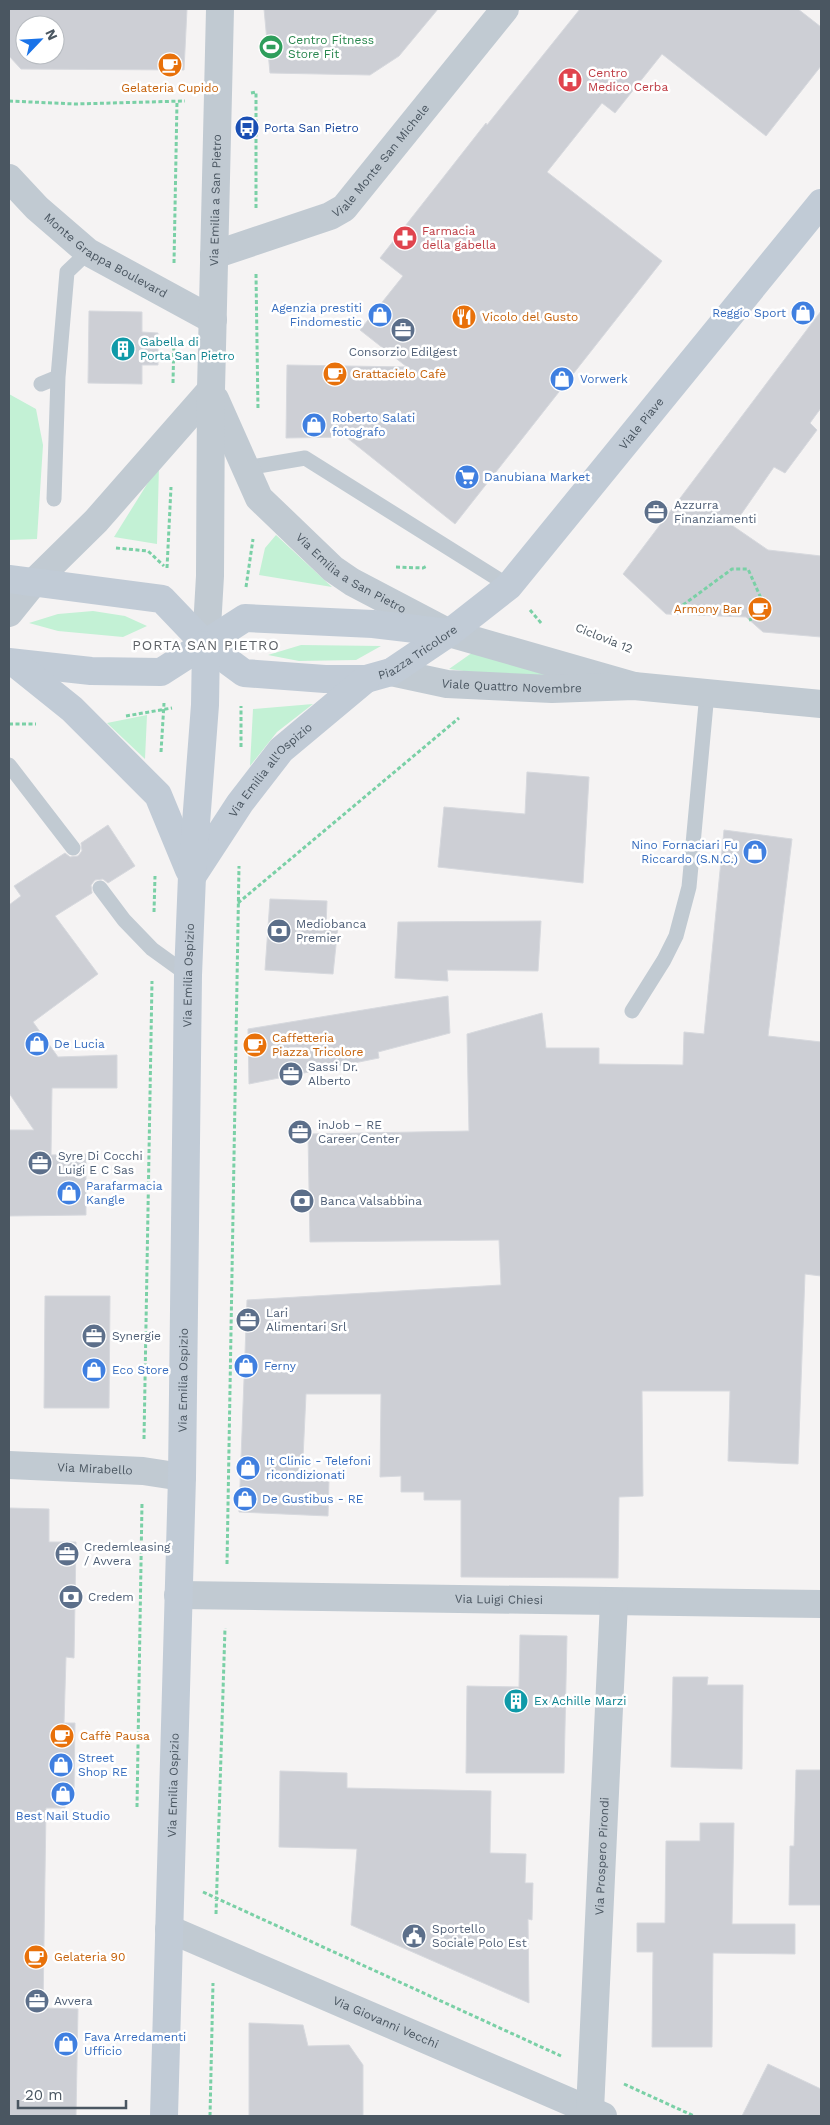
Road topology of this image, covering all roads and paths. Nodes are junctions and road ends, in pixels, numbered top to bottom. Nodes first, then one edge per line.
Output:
1 (220, 9) edge
2 (505, 9) edge
3 (218, 99) junction
4 (9, 101) edge
5 (177, 101) dead end
6 (9, 178) edge
7 (821, 203) edge
8 (256, 241) junction
9 (88, 252) junction
10 (214, 255) junction
11 (213, 320) junction
12 (58, 376) junction
13 (41, 384) dead end
14 (211, 390) junction
15 (258, 412) dead end
16 (253, 486) junction
17 (54, 499) dead end
18 (168, 569) dead end
19 (22, 580) edge
20 (509, 586) junction
21 (162, 599) junction
22 (682, 605) dead end
23 (9, 613) edge
24 (245, 618) junction
25 (749, 620) dead end
26 (541, 623) junction
27 (550, 626) dead end
28 (449, 633) junction
29 (206, 644) junction
30 (521, 653) junction
31 (13, 663) edge
32 (161, 672) junction
33 (244, 674) junction
34 (378, 675) junction
35 (491, 686) junction
36 (634, 686) junction
37 (707, 693) junction
38 (821, 704) edge
39 (241, 753) dead end
40 (9, 766) edge
41 (158, 795) junction
42 (73, 848) dead end
43 (239, 865) dead end
44 (155, 872) dead end
45 (192, 876) junction
46 (100, 888) dead end
47 (238, 903) junction
48 (152, 949) junction
49 (188, 975) junction
50 (632, 1011) dead end
51 (9, 1465) edge
52 (143, 1472) junction
53 (182, 1476) junction
54 (178, 1596) junction
55 (226, 1597) junction
56 (614, 1602) junction
57 (821, 1604) edge
58 (137, 1813) dead end
59 (171, 1877) junction
60 (216, 1898) junction
61 (169, 1929) junction
62 (214, 1948) junction
63 (592, 2070) junction
64 (596, 2113) edge
65 (164, 2116) edge
66 (210, 2116) edge
67 (694, 2116) edge

1 - 3 street, Via Emilia a San Pietro
2 - 8 street, Viale Monte San Michele
3 - 8 path
3 - 10 street, Via Emilia a San Pietro
4 - 5 path
6 - 9 street, Monte Grappa Boulevard
7 - 20 main road, Viale Piave
8 - 10 street, Viale Monte San Michele
8 - 15 path
9 - 11 street, Monte Grappa Boulevard
9 - 12 lane
10 - 11 street, Via Emilia a San Pietro
11 - 14 street, Via Emilia a San Pietro
12 - 13 lane
12 - 17 lane
14 - 16 street, Via Emilia a San Pietro
14 - 19 street
14 - 29 street, Via Emilia a San Pietro
16 - 20 lane
16 - 24 path
16 - 28 street, Via Emilia a San Pietro
18 - 21 path
19 - 21 main road
19 - 23 street
20 - 26 path
20 - 28 main road, Viale Piave
21 - 29 main road
22 - 25 path
24 - 28 main road, Piazza Tricolore
24 - 29 main road
26 - 27 path
26 - 30 path
28 - 30 street, Viale Quattro Novembre
28 - 34 main road, Piazza Tricolore
29 - 32 main road
29 - 33 main road
29 - 45 main road, Via Emilia Ospizio
30 - 36 street, Viale Quattro Novembre
31 - 32 main road
31 - 41 main road
32 - 41 path
33 - 34 main road, Piazza Tricolore
33 - 39 path
34 - 35 street, Viale Quattro Novembre
34 - 45 main road, Via Emilia all'Ospizio
35 - 36 street, Viale Quattro Novembre
35 - 47 path
36 - 37 street, Viale Quattro Novembre
37 - 38 street, Viale Quattro Novembre
37 - 50 lane
40 - 42 lane
41 - 45 main road
43 - 47 path
44 - 48 path
45 - 49 main road, Via Emilia Ospizio
46 - 48 lane
47 - 55 path
48 - 49 lane
48 - 52 path
49 - 53 main road, Via Emilia Ospizio
51 - 52 street, Via Mirabello
52 - 53 street, Via Mirabello
52 - 58 path
53 - 54 main road, Via Emilia Ospizio
54 - 55 street, Via Luigi Chiesi
54 - 59 main road, Via Emilia Ospizio
55 - 56 street, Via Luigi Chiesi
55 - 60 path
56 - 57 street, Via Luigi Chiesi
56 - 63 street, Via Prospero Pirondi
59 - 60 path
59 - 61 main road, Via Emilia Ospizio
60 - 62 path
60 - 63 path
61 - 62 street, Via Giovanni Vecchi
61 - 65 main road, Via Emilia Ospizio
62 - 64 street, Via Giovanni Vecchi
62 - 66 path
63 - 64 street, Via Prospero Pirondi
63 - 67 path

